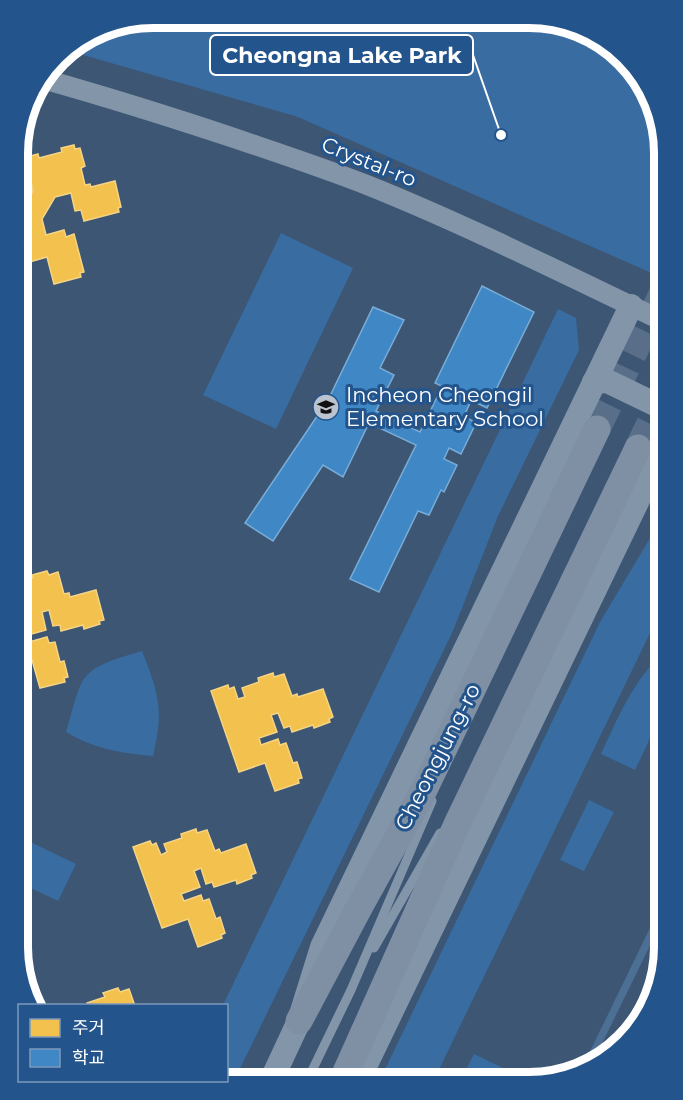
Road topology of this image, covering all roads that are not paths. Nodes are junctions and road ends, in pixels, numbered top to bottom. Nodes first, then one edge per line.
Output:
1 (51, 82) edge
2 (631, 306) junction
3 (654, 317) edge
4 (594, 382) junction
5 (654, 404) edge
6 (597, 429) tunnel mouth
7 (638, 448) tunnel mouth
8 (654, 467) tunnel mouth
9 (447, 743) junction
10 (477, 782) junction
11 (451, 815) dead end
12 (445, 824) dead end
13 (351, 990) junction
14 (299, 1021) junction
15 (275, 1072) edge
16 (311, 1072) edge
17 (346, 1072) edge
18 (363, 1072) edge

1 - 2 street, Crystal-ro
2 - 3 street, Crystal-ro
2 - 4 street
4 - 5 street
4 - 14 street
6 - 9 main road, Cheongjung-ro
7 - 10 main road
8 - 18 street
9 - 13 lane
9 - 14 main road, Cheongjung-ro
10 - 11 lane
10 - 17 main road
12 - 13 lane
13 - 16 lane
14 - 15 street, Cheongjung-ro

